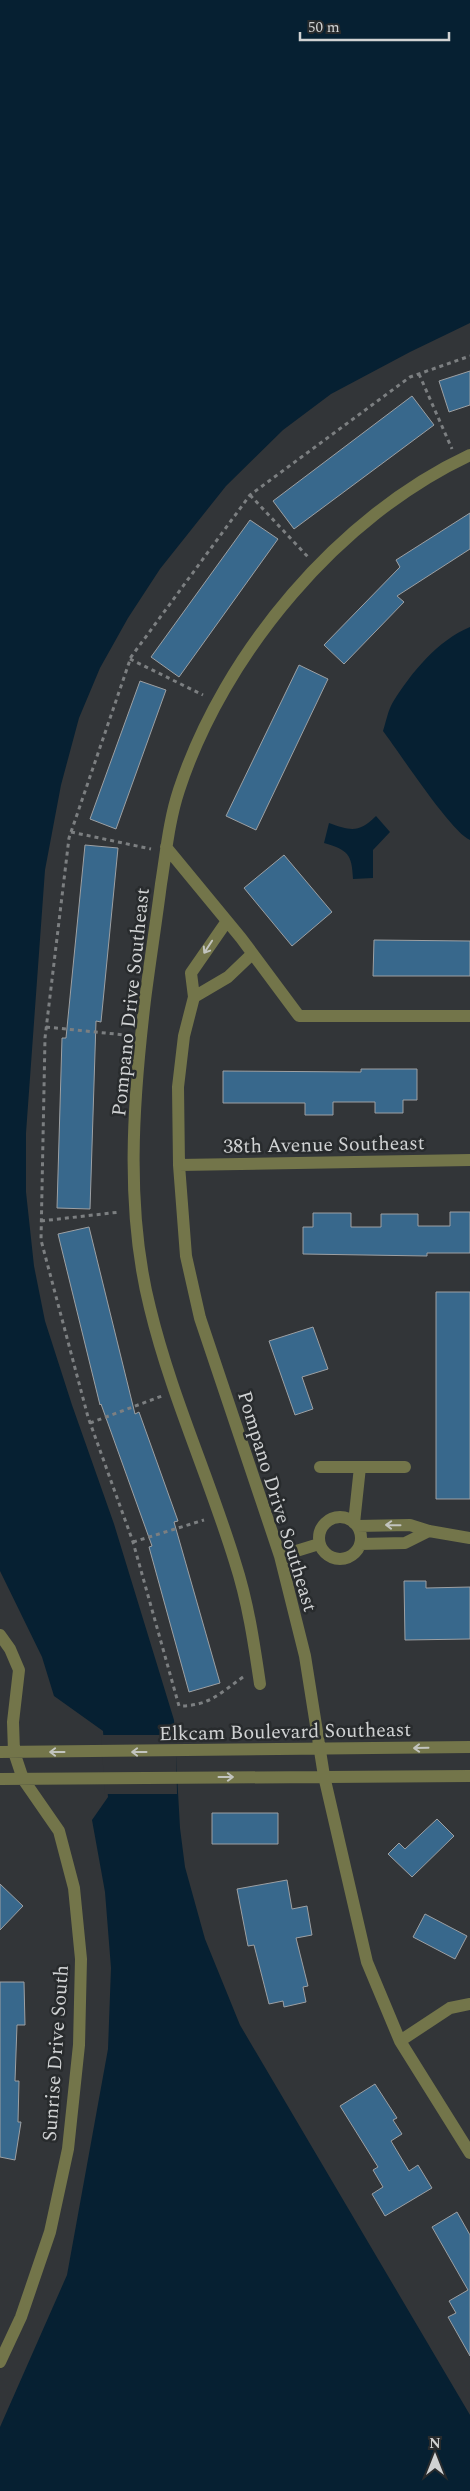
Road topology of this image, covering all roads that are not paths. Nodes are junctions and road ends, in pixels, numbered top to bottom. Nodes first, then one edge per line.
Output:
1 (470, 455) edge
2 (166, 850) junction
3 (227, 921) junction
4 (252, 954) junction
5 (194, 997) junction
6 (470, 1016) edge
7 (470, 1160) edge
8 (179, 1165) junction
9 (320, 1467) dead end
10 (360, 1467) junction
11 (405, 1467) dead end
12 (356, 1524) junction
13 (429, 1531) junction
14 (470, 1538) edge
15 (319, 1544) junction
16 (360, 1544) junction
17 (280, 1556) junction
18 (0, 1635) edge
19 (260, 1684) dead end
20 (470, 1747) edge
21 (319, 1750) junction
22 (0, 1752) edge
23 (14, 1752) junction
24 (324, 1776) junction
25 (470, 1776) edge
26 (0, 1779) edge
27 (23, 1779) junction
28 (470, 2004) edge
29 (400, 2041) junction
30 (470, 2153) edge
31 (0, 2362) edge

1 - 2 street, Pompano Drive Southeast
2 - 3 street
2 - 19 street, Pompano Drive Southeast
3 - 4 street
3 -> 5 street
4 - 5 street
4 - 6 street
5 - 8 street, Pompano Drive Southeast
7 - 8 street, 38th Avenue Southeast
8 - 17 street, Pompano Drive Southeast
9 - 10 street
10 - 11 street
10 - 12 street
13 -> 12 street
12 - 15 street
12 - 16 street
13 - 14 street
13 - 16 street
15 - 16 street
15 - 17 street
17 - 21 street, Pompano Drive Southeast
18 - 23 street, Sunrise Drive South
20 -> 21 street, Elkcam Boulevard Southeast
21 -> 23 street, Elkcam Boulevard Southeast
21 - 24 street, Pompano Drive Southeast
22 - 23 street, Elkcam Boulevard Southeast
23 - 27 street, Sunrise Drive South
24 - 25 street
27 -> 24 street
24 - 29 street, Pompano Drive Southeast
26 - 27 street
27 - 31 street, Sunrise Drive South
28 - 29 street
29 - 30 street, Pompano Drive Southeast

